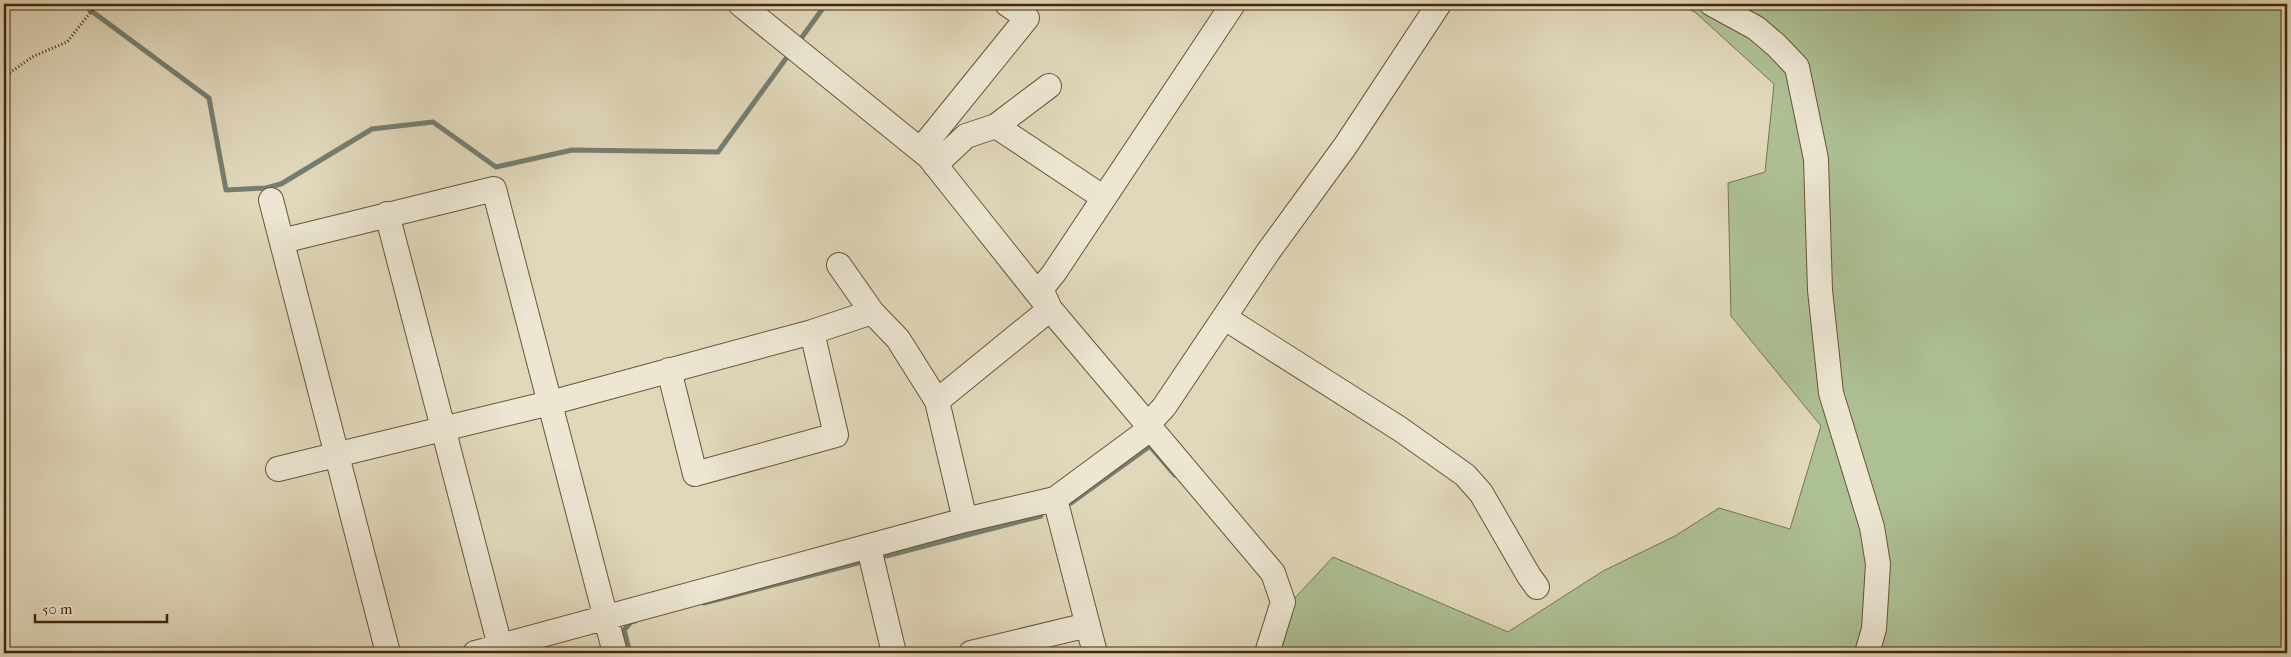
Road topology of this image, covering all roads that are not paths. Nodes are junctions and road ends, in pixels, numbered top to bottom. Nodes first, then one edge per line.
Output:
1 (740, 4) edge
2 (1007, 4) edge
3 (1233, 4) edge
4 (1439, 4) edge
5 (1712, 4) edge
6 (1049, 86) dead end
7 (996, 126) junction
8 (928, 157) junction
9 (1104, 198) junction
10 (271, 200) dead end
11 (386, 214) junction
12 (282, 241) junction
13 (839, 266) dead end
14 (1050, 309) junction
15 (872, 312) junction
16 (1225, 318) junction
17 (812, 332) junction
18 (669, 370) junction
19 (937, 401) junction
20 (550, 403) junction
21 (443, 429) junction
22 (1150, 429) junction
23 (337, 454) junction
24 (278, 469) dead end
25 (1055, 499) junction
26 (965, 520) junction
27 (869, 548) junction
28 (1537, 587) dead end
29 (605, 618) junction
30 (1088, 625) junction
31 (500, 646) junction
32 (388, 653) edge
33 (475, 653) edge
34 (615, 653) edge
35 (894, 653) edge
36 (971, 653) edge
37 (1095, 653) edge
38 (1267, 653) edge
39 (1867, 653) edge

1 - 8 street
2 - 8 street
3 - 9 street
4 - 16 street
5 - 39 street
6 - 7 street
7 - 8 street
7 - 9 street
8 - 14 street
9 - 14 street
10 - 12 street
11 - 12 street
11 - 20 street
11 - 21 street
12 - 23 street
13 - 15 street
14 - 19 street
14 - 22 street
15 - 17 street
15 - 19 street
16 - 22 street
16 - 28 street
17 - 18 street
17 - 18 street
18 - 20 street
19 - 26 street
20 - 21 street
20 - 29 street
21 - 23 street
21 - 31 street
22 - 25 street
22 - 38 street
23 - 24 street
23 - 32 street
25 - 26 street
25 - 30 street
26 - 27 street
27 - 29 street
27 - 35 street
29 - 31 street
29 - 34 street
30 - 36 street
30 - 37 street
31 - 33 street

